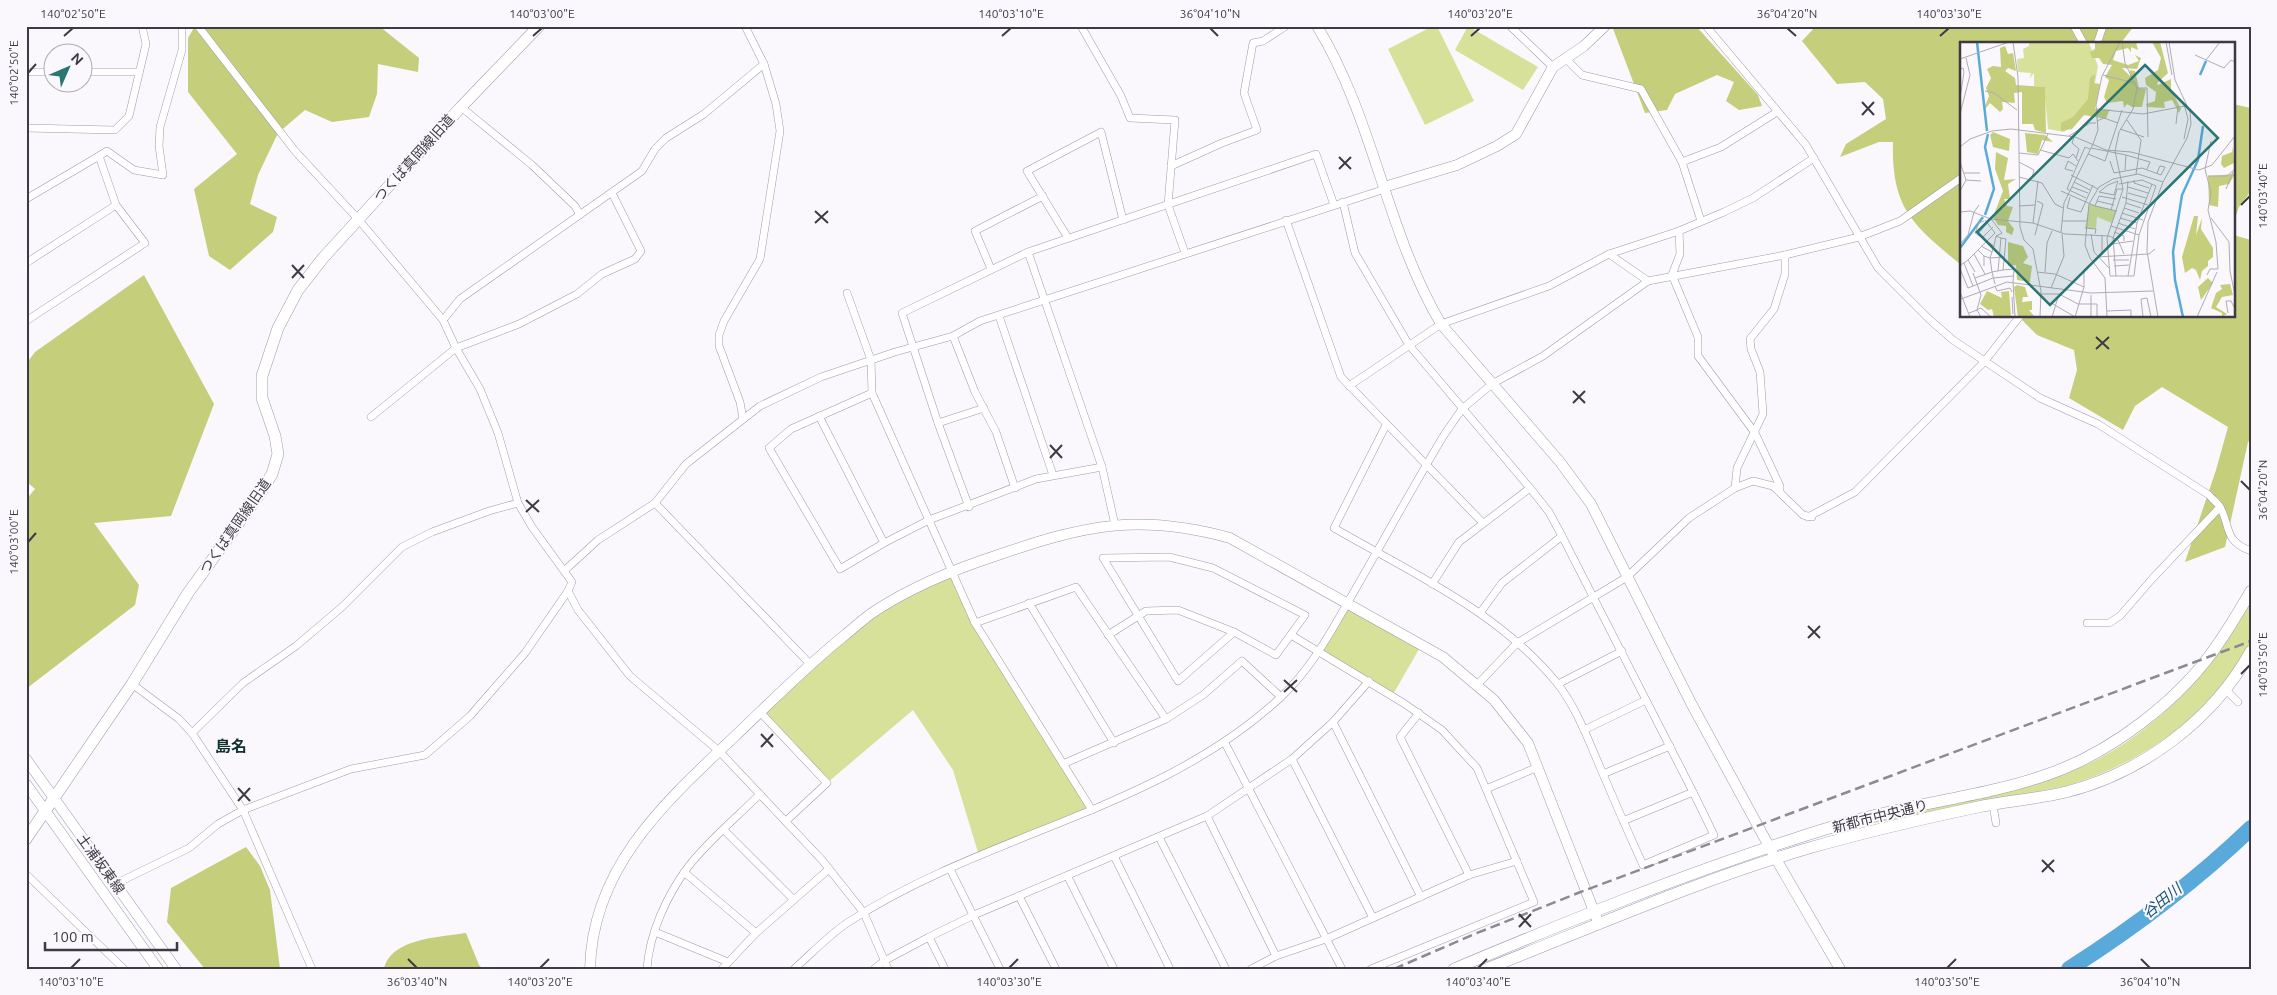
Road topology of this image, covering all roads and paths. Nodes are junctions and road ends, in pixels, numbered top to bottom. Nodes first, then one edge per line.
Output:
1 (142, 26) edge
2 (182, 26) edge
3 (198, 26) edge
4 (539, 26) edge
5 (745, 26) edge
6 (1081, 26) edge
7 (1286, 26) edge
8 (1317, 26) edge
9 (1510, 26) edge
10 (1605, 26) edge
11 (1706, 26) edge
12 (2074, 26) edge
13 (2103, 26) edge
14 (2083, 42) edge
15 (2098, 42) edge
16 (1565, 58) junction
17 (764, 64) junction
18 (1553, 67) junction
19 (26, 72) edge
20 (42, 72) edge
21 (92, 72) edge
22 (139, 72) junction
23 (461, 107) junction
24 (1778, 112) junction
25 (26, 128) edge
26 (99, 156) junction
27 (1814, 158) junction
28 (1682, 162) junction
29 (1171, 166) junction
30 (1960, 179) edge
31 (1385, 188) junction
32 (612, 193) junction
33 (1043, 196) junction
34 (26, 199) edge
35 (1343, 202) junction
36 (116, 205) junction
37 (1168, 205) junction
38 (1334, 205) junction
39 (580, 214) junction
40 (358, 220) junction
41 (1124, 220) junction
42 (1286, 220) junction
43 (1701, 221) junction
44 (1680, 231) junction
45 (1859, 237) junction
46 (1068, 238) junction
47 (1028, 252) junction
48 (1185, 252) junction
49 (1608, 254) junction
50 (1785, 255) junction
51 (26, 263) edge
52 (991, 269) junction
53 (1672, 276) junction
54 (1648, 281) junction
55 (847, 293) dead end
56 (1045, 299) junction
57 (999, 316) junction
58 (2018, 318) edge
59 (444, 320) junction
60 (26, 321) edge
61 (1441, 324) junction
62 (953, 336) junction
63 (1409, 346) junction
64 (456, 348) junction
65 (914, 348) junction
66 (871, 360) junction
67 (1984, 362) junction
68 (1492, 384) junction
69 (1349, 386) junction
70 (872, 393) junction
71 (984, 408) junction
72 (1462, 409) junction
73 (820, 416) junction
74 (371, 417) dead end
75 (743, 419) junction
76 (938, 423) junction
77 (1386, 425) junction
78 (1755, 433) junction
79 (1426, 465) junction
80 (1102, 467) junction
81 (1053, 475) junction
82 (1015, 488) junction
83 (1530, 488) junction
84 (1736, 488) junction
85 (1780, 492) junction
86 (518, 503) junction
87 (655, 503) junction
88 (969, 506) junction
89 (2220, 507) junction
90 (929, 520) junction
91 (1483, 523) junction
92 (1115, 525) junction
93 (1562, 536) junction
94 (884, 543) junction
95 (2251, 551) edge
96 (1378, 554) junction
97 (953, 570) junction
98 (564, 571) junction
99 (1627, 577) junction
100 (1432, 584) junction
101 (568, 591) junction
102 (2251, 591) edge
103 (1593, 597) junction
104 (1348, 602) junction
105 (1030, 603) junction
106 (1480, 613) junction
107 (1137, 617) junction
108 (976, 623) junction
109 (2087, 623) dead end
110 (1234, 632) junction
111 (1108, 635) junction
112 (1291, 635) junction
113 (1517, 643) junction
114 (1622, 651) junction
115 (1320, 652) junction
116 (2251, 652) edge
117 (810, 664) junction
118 (1369, 681) junction
119 (132, 684) junction
120 (1478, 684) junction
121 (1558, 684) junction
122 (2225, 689) junction
123 (1281, 697) junction
124 (1646, 700) junction
125 (2238, 702) dead end
126 (760, 712) junction
127 (1419, 714) junction
128 (1166, 719) junction
129 (1333, 722) junction
130 (1584, 730) junction
131 (192, 733) junction
132 (1114, 743) junction
133 (1225, 743) junction
134 (1670, 746) junction
135 (719, 751) junction
136 (26, 759) edge
137 (1292, 759) junction
138 (1063, 764) junction
139 (1538, 766) junction
140 (1603, 774) junction
141 (26, 784) edge
142 (1249, 788) junction
143 (1486, 789) junction
144 (1693, 792) junction
145 (760, 794) junction
146 (54, 798) junction
147 (1993, 805) junction
148 (243, 810) junction
149 (1092, 810) junction
150 (46, 812) junction
151 (1207, 816) junction
152 (786, 821) junction
153 (1623, 821) junction
154 (1996, 823) dead end
155 (724, 830) junction
156 (1159, 837) junction
157 (26, 840) edge
158 (1770, 847) junction
159 (1114, 856) junction
160 (1776, 859) junction
161 (1517, 861) junction
162 (829, 869) junction
163 (950, 869) junction
164 (684, 872) junction
165 (26, 874) edge
166 (1469, 876) junction
167 (1068, 877) junction
168 (115, 884) junction
169 (1019, 896) junction
170 (1422, 897) junction
171 (794, 900) junction
172 (1595, 912) junction
173 (864, 913) junction
174 (974, 915) junction
175 (1373, 918) junction
176 (1600, 924) junction
177 (655, 932) junction
178 (756, 933) junction
179 (929, 937) junction
180 (1326, 939) junction
181 (1276, 956) junction
182 (884, 961) junction
183 (728, 962) junction
184 (124, 969) edge
185 (158, 969) edge
186 (176, 969) edge
187 (312, 969) edge
188 (590, 969) edge
189 (647, 969) edge
190 (722, 969) edge
191 (794, 969) edge
192 (874, 969) edge
193 (888, 969) edge
194 (945, 969) edge
195 (1000, 969) edge
196 (1056, 969) edge
197 (1114, 969) edge
198 (1170, 969) edge
199 (1226, 969) edge
200 (1251, 969) edge
201 (1342, 969) edge
202 (1371, 969) edge
203 (1454, 969) edge
204 (1486, 969) edge
205 (1840, 969) edge

1 - 22 street
2 - 26 street
3 - 40 street
4 - 23 main road, つくば真岡線旧道
5 - 17 street
6 - 29 street
7 - 29 street
8 - 31 street
9 - 18 street
10 - 16 street
11 - 24 street
12 - 14 street
13 - 15 street
16 - 18 street
16 - 28 street
17 - 32 street
17 - 75 street
18 - 31 street
19 - 20 street
21 - 22 street
22 - 25 street
23 - 39 street
23 - 40 main road, つくば真岡線旧道
24 - 27 street
24 - 28 street
26 - 34 street
26 - 36 street
27 - 43 street
27 - 45 street
28 - 43 street
29 - 37 street
30 - 45 street
31 - 35 street
31 - 61 street
32 - 39 street
32 - 64 street
33 - 41 street
33 - 46 street
33 - 52 street
35 - 38 street
35 - 63 street
36 - 51 street
36 - 60 street
37 - 38 street
37 - 41 street
37 - 48 street
38 - 42 street
39 - 59 street
40 - 59 street
40 - 119 main road, つくば真岡線旧道
41 - 46 street
42 - 48 street
42 - 69 street
43 - 44 street
44 - 49 street
44 - 53 street
45 - 50 street
45 - 67 street
46 - 47 street
47 - 52 street
47 - 56 street
48 - 56 street
49 - 54 street
49 - 61 street
50 - 53 street
50 - 78 street
52 - 65 street
53 - 54 street
53 - 78 street
54 - 68 street
55 - 66 street
56 - 57 street
56 - 80 street
57 - 62 street
57 - 81 street
58 - 67 street
59 - 64 street
61 - 63 street
61 - 68 street
62 - 65 street
62 - 71 street
63 - 69 street
63 - 72 street
64 - 74 street
64 - 86 street
65 - 66 street
65 - 76 street
66 - 70 street
66 - 75 street
67 - 85 street
67 - 89 street
68 - 72 street
68 - 99 street
69 - 77 street
70 - 73 street
70 - 90 street
71 - 76 street
71 - 82 street
72 - 79 street
72 - 83 street
73 - 94 street
73 - 94 street
75 - 87 street
76 - 88 street
77 - 79 street
77 - 96 street
78 - 84 street
78 - 85 street
79 - 91 street
79 - 96 street
80 - 81 street
80 - 92 street
81 - 82 street
82 - 88 street
83 - 91 street
83 - 93 street
84 - 85 street
84 - 99 street
86 - 98 street
86 - 131 street
87 - 98 street
87 - 117 street
88 - 90 street
89 - 95 street
89 - 109 street
90 - 94 street
90 - 97 street
91 - 100 street
92 - 97 street
92 - 104 street
93 - 103 street
93 - 106 street
96 - 100 street
96 - 104 street
97 - 108 street
97 - 117 street
98 - 101 street
99 - 103 street
99 - 158 street
100 - 106 street
101 - 135 street
101 - 148 street
102 - 158 main road, 新都市中央通り
103 - 113 street
103 - 114 street
104 - 115 street
104 - 120 street
105 - 108 street
105 - 111 street
105 - 132 street
106 - 113 street
107 - 110 street
107 - 110 street
107 - 111 street
107 - 112 street
108 - 138 street
110 - 112 street
111 - 128 street
112 - 115 street
113 - 120 street
113 - 121 street
114 - 121 street
114 - 124 street
115 - 118 street
115 - 123 street
116 - 122 main road, 新都市中央通り
117 - 126 street
118 - 127 street
118 - 129 street
119 - 131 street
119 - 146 main road, つくば真岡線旧道
120 - 139 street
121 - 130 street
122 - 125 street
122 - 147 main road, 新都市中央通り
123 - 128 street
123 - 133 street
124 - 130 street
124 - 134 street
126 - 135 street
126 - 152 street
127 - 143 street
127 - 166 street
128 - 132 street
129 - 137 street
129 - 170 street
130 - 140 street
131 - 148 street
132 - 138 street
133 - 142 street
133 - 149 street
134 - 140 street
134 - 144 street
135 - 145 street
135 - 188 street
136 - 146 street, 土浦坂東線
137 - 142 street
137 - 175 street
138 - 149 street
139 - 143 street
139 - 172 street
140 - 153 street
141 - 150 street, 土浦坂東線
142 - 151 street
142 - 180 street
143 - 161 street
144 - 153 street
144 - 153 street
145 - 152 street
145 - 155 street
146 - 150 main road, つくば真岡線旧道
146 - 168 street, 土浦坂東線
147 - 154 street
147 - 160 main road, 新都市中央通り
148 - 168 street
148 - 187 street
149 - 163 street
150 - 157 main road, つくば真岡線旧道
150 - 185 street, 土浦坂東線
151 - 156 street
151 - 181 street
152 - 162 street
155 - 164 street
155 - 171 street
156 - 159 street
156 - 199 street
158 - 160 street
158 - 172 main road, 新都市中央通り
159 - 167 street
159 - 198 street
160 - 176 main road, 新都市中央通り
160 - 205 street
161 - 166 street
161 - 202 street
162 - 171 street
162 - 173 street
163 - 173 street
163 - 174 street
164 - 177 street
164 - 178 street
165 - 184 street
166 - 170 street
167 - 169 street
167 - 197 street
168 - 186 street, 土浦坂東線
169 - 174 street
169 - 196 street
170 - 175 street
171 - 178 street
172 - 176 street
172 - 203 main road, 新都市中央通り
173 - 182 street
173 - 191 street
174 - 179 street
174 - 195 street
175 - 180 street
176 - 204 main road, 新都市中央通り
177 - 183 street
177 - 189 street
178 - 183 street
179 - 182 street
179 - 194 street
180 - 181 street
180 - 201 street
181 - 200 street
182 - 192 street
182 - 193 street
183 - 190 street

